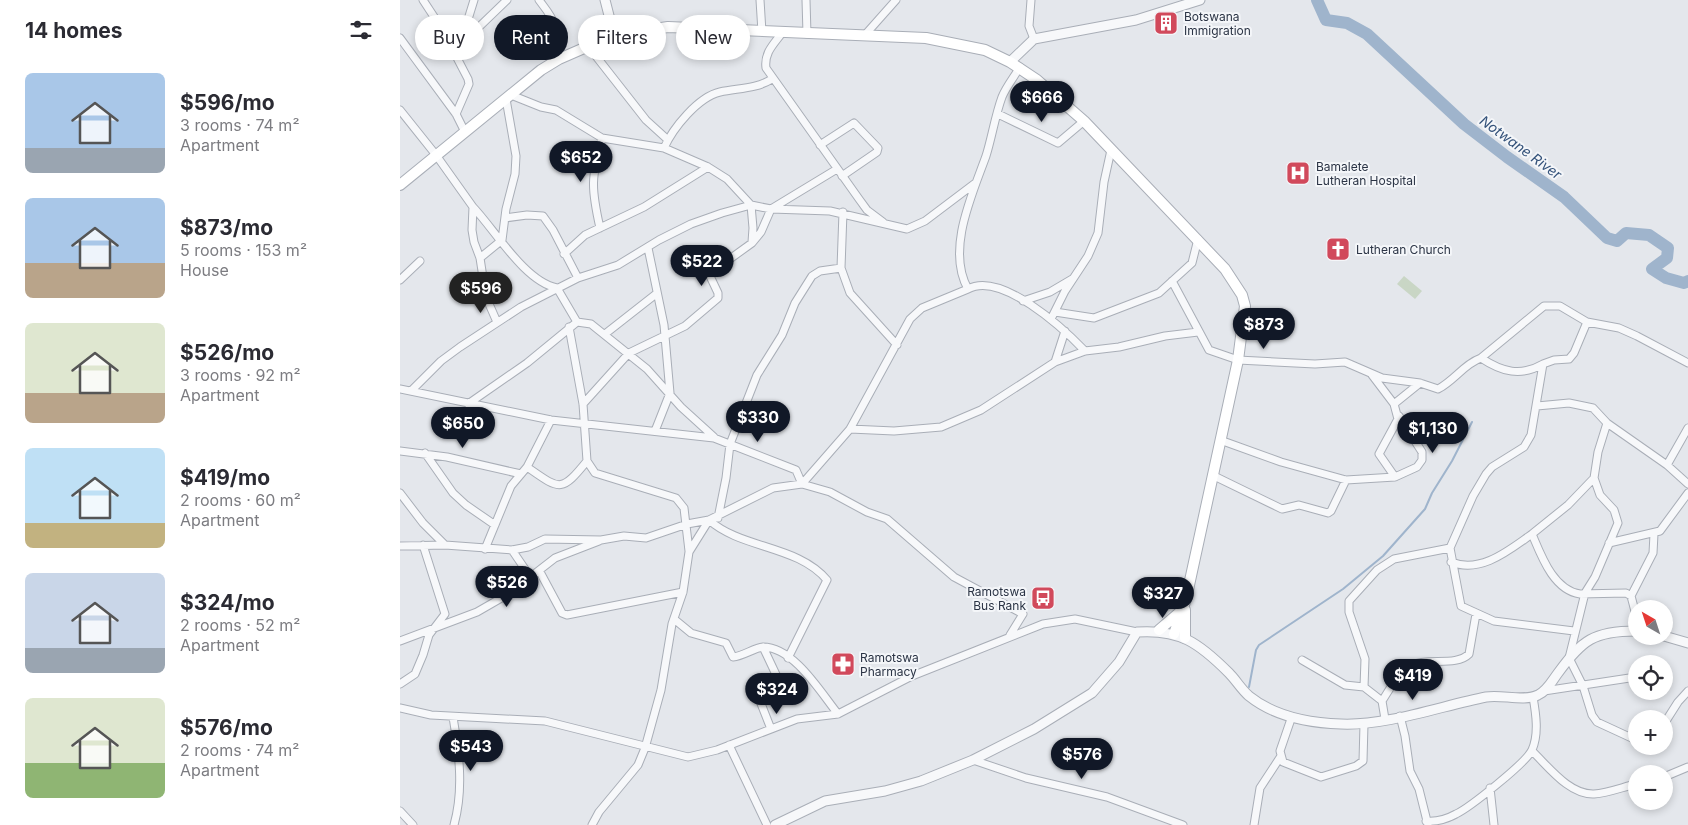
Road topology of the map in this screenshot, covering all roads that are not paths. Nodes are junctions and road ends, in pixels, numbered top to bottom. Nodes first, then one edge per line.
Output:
1 (423, 0) edge
2 (474, 0) edge
3 (507, 0) edge
4 (539, 0) edge
5 (605, 0) edge
6 (760, 0) edge
7 (806, 0) edge
8 (896, 0) edge
9 (1031, 0) edge
10 (1200, 0) edge
11 (433, 15) edge
12 (469, 15) edge
13 (549, 15) edge
14 (609, 15) edge
15 (484, 22) edge
16 (666, 26) edge
17 (762, 32) junction
18 (782, 33) junction
19 (807, 34) junction
20 (864, 36) junction
21 (400, 38) edge
22 (1034, 39) junction
23 (458, 60) edge
24 (558, 60) edge
25 (599, 60) edge
26 (1010, 62) junction
27 (1020, 67) junction
28 (772, 79) junction
29 (509, 97) junction
30 (400, 110) edge
31 (456, 114) junction
32 (998, 114) junction
33 (1084, 121) junction
34 (465, 132) junction
35 (602, 138) junction
36 (668, 140) junction
37 (820, 145) junction
38 (664, 148) junction
39 (1111, 150) junction
40 (436, 155) junction
41 (708, 167) junction
42 (837, 169) junction
43 (842, 176) junction
44 (400, 184) edge
45 (975, 184) junction
46 (751, 205) junction
47 (473, 207) junction
48 (771, 210) junction
49 (843, 212) junction
50 (505, 218) junction
51 (887, 225) junction
52 (600, 228) junction
53 (1198, 239) junction
54 (502, 240) junction
55 (752, 243) junction
56 (648, 248) junction
57 (564, 254) junction
58 (480, 258) junction
59 (420, 261) dead end
60 (841, 268) junction
61 (1074, 277) junction
62 (578, 278) junction
63 (400, 280) edge
64 (1172, 281) junction
65 (558, 288) junction
66 (968, 289) junction
67 (656, 294) junction
68 (1023, 300) junction
69 (1053, 316) junction
70 (497, 322) junction
71 (577, 322) junction
72 (1587, 322) junction
73 (569, 328) junction
74 (1065, 331) junction
75 (1198, 332) junction
76 (605, 334) junction
77 (665, 336) junction
78 (897, 345) junction
79 (1085, 351) junction
80 (629, 353) junction
81 (1482, 358) junction
82 (1238, 360) junction
83 (1055, 362) junction
84 (1688, 363) edge
85 (1543, 364) junction
86 (1372, 375) junction
87 (1420, 383) junction
88 (400, 389) edge
89 (411, 391) junction
90 (670, 393) junction
91 (468, 404) junction
92 (583, 404) junction
93 (1394, 404) junction
94 (1537, 406) junction
95 (1399, 416) junction
96 (551, 420) junction
97 (1608, 423) junction
98 (583, 424) junction
99 (1688, 428) edge
100 (850, 429) junction
101 (655, 431) junction
102 (714, 438) junction
103 (1220, 440) junction
104 (730, 444) junction
105 (400, 451) edge
106 (425, 453) junction
107 (586, 461) junction
108 (1667, 465) junction
109 (527, 467) junction
110 (521, 474) junction
111 (1212, 475) junction
112 (1395, 477) junction
113 (1594, 478) junction
114 (1346, 480) junction
115 (802, 484) junction
116 (1688, 484) edge
117 (400, 493) edge
118 (1688, 493) edge
119 (718, 518) junction
120 (709, 520) junction
121 (687, 524) junction
122 (495, 525) junction
123 (1532, 534) junction
124 (1654, 534) junction
125 (601, 540) junction
126 (1609, 543) junction
127 (423, 545) junction
128 (445, 545) junction
129 (400, 546) edge
130 (1450, 548) junction
131 (485, 549) junction
132 (512, 550) junction
133 (690, 552) junction
134 (1452, 562) junction
135 (540, 572) junction
136 (531, 578) junction
137 (683, 592) junction
138 (1585, 593) junction
139 (1630, 596) junction
140 (1631, 600) edge
141 (1184, 603) junction
142 (1476, 614) junction
143 (674, 619) junction
144 (438, 625) junction
145 (1158, 630) junction
146 (1574, 631) junction
147 (1137, 632) junction
148 (1628, 632) edge
149 (1174, 634) junction
150 (1010, 635) junction
151 (1185, 638) junction
152 (1673, 639) edge
153 (400, 641) edge
154 (1688, 643) edge
155 (763, 647) junction
156 (788, 658) junction
157 (1569, 658) junction
158 (1302, 660) dead end
159 (1628, 679) edge
160 (400, 684) edge
161 (1583, 686) junction
162 (1364, 687) junction
163 (1544, 691) junction
164 (1688, 691) edge
165 (1533, 697) junction
166 (1382, 701) junction
167 (400, 708) edge
168 (1673, 710) edge
169 (838, 714) junction
170 (453, 716) junction
171 (1400, 716) junction
172 (1291, 719) junction
173 (1385, 719) junction
174 (1364, 724) junction
175 (771, 729) junction
176 (1628, 736) edge
177 (729, 745) junction
178 (645, 748) junction
179 (1532, 750) junction
180 (1281, 756) junction
181 (973, 760) junction
182 (1688, 767) edge
183 (1673, 773) edge
184 (1628, 786) edge
185 (1490, 788) junction
186 (400, 811) edge
187 (1427, 823) edge
188 (413, 825) edge
189 (454, 825) edge
190 (592, 825) edge
191 (768, 825) edge
192 (775, 825) edge
193 (1183, 825) edge
194 (1254, 825) edge
195 (1494, 825) edge

1 - 11 street
2 - 12 street
3 - 15 street
4 - 13 street
5 - 14 street
6 - 17 street
7 - 19 street
8 - 20 street
9 - 22 street
10 - 22 street
16 - 17 main road
17 - 18 main road
18 - 19 main road
18 - 28 street
19 - 20 main road
20 - 26 main road
21 - 31 street
22 - 26 street
23 - 31 street
24 - 29 main road
25 - 36 street
26 - 27 main road
27 - 32 street
27 - 33 main road
28 - 36 street
28 - 37 street
29 - 34 main road
29 - 35 street
29 - 50 street
30 - 40 street
31 - 34 street
32 - 33 street
32 - 45 street
33 - 39 main road
34 - 40 main road
35 - 38 street
35 - 52 street
36 - 38 street
37 - 42 street
37 - 43 street
38 - 41 street
39 - 53 main road
39 - 61 street
40 - 44 main road
40 - 47 street
41 - 46 street
41 - 52 street
42 - 43 street
42 - 48 street
43 - 51 street
45 - 51 street
45 - 66 street
46 - 48 street
46 - 55 street
46 - 56 street
47 - 54 street
47 - 58 street
48 - 49 street
48 - 55 street
49 - 51 street
49 - 60 street
50 - 54 street
50 - 57 street
52 - 57 street
53 - 64 street
53 - 82 main road
54 - 58 street
54 - 65 street
55 - 77 street
56 - 62 street
56 - 67 street
57 - 62 street
58 - 70 street
59 - 63 street
60 - 78 street
60 - 104 street
61 - 68 street
61 - 69 street
62 - 65 street
64 - 69 street
64 - 75 street
65 - 70 street
65 - 71 street
66 - 68 street
66 - 78 street
67 - 76 street
67 - 77 street
68 - 69 street
69 - 74 street
70 - 89 street
71 - 73 street
71 - 76 street
72 - 81 street
72 - 84 street
72 - 85 street
73 - 91 street
73 - 92 street
74 - 79 street
74 - 83 street
75 - 79 street
75 - 82 street
76 - 80 street
77 - 80 street
77 - 90 street
78 - 100 street
79 - 83 street
80 - 90 street
80 - 92 street
81 - 85 street
81 - 87 street
82 - 86 street
82 - 103 main road
83 - 100 street
85 - 94 street
86 - 87 street
86 - 93 street
87 - 93 street
88 - 89 street
89 - 91 street
90 - 101 street
90 - 102 street
91 - 96 street
92 - 98 street
93 - 95 street
94 - 97 street
94 - 130 street
95 - 112 street
95 - 112 street
96 - 98 street
96 - 109 street
97 - 108 street
97 - 113 street
98 - 101 street
98 - 107 street
99 - 108 street
100 - 115 street
101 - 102 street
102 - 104 street
103 - 111 main road
103 - 114 street
104 - 115 street
104 - 119 street
105 - 106 street
106 - 110 street
106 - 122 street
107 - 109 street
107 - 121 street
108 - 116 street
109 - 110 street
110 - 122 street
111 - 114 street
111 - 141 main road
112 - 114 street
113 - 123 street
113 - 126 street
115 - 119 street
115 - 150 street
117 - 128 street
118 - 124 street
119 - 120 street
120 - 121 street
120 - 133 street
120 - 156 street
121 - 125 street
121 - 133 street
122 - 131 street
123 - 134 street
123 - 138 street
124 - 126 street
124 - 139 street
125 - 132 street
125 - 135 street
126 - 138 street
127 - 128 street
127 - 129 street
127 - 144 street
128 - 131 street
130 - 134 street
130 - 162 street
131 - 132 street
132 - 136 street
133 - 137 street
134 - 142 street
135 - 136 street
135 - 137 street
136 - 144 street
137 - 143 street
138 - 139 street
138 - 146 street
139 - 140 street
141 - 145 main road
141 - 149 main road
141 - 151 main road
142 - 146 street
142 - 166 street
143 - 155 street
143 - 178 street
144 - 153 street
144 - 160 street
145 - 147 street
145 - 149 street
146 - 157 street
147 - 150 street
147 - 181 street
148 - 157 street
149 - 151 street
150 - 169 street
151 - 172 street
152 - 154 street
155 - 156 street
155 - 175 street
156 - 169 street
157 - 161 street
157 - 163 street
158 - 162 street
159 - 161 street
161 - 163 street
161 - 176 street
162 - 166 street
163 - 165 street
164 - 168 street
165 - 171 street
165 - 179 street
166 - 173 street
167 - 170 street
169 - 175 street
170 - 178 street
170 - 189 street
171 - 173 street
171 - 187 street
172 - 174 street
172 - 180 street
173 - 174 street
174 - 180 street
175 - 177 street
177 - 178 street
177 - 191 street
178 - 190 street
179 - 184 street
179 - 185 street
180 - 194 street
181 - 192 street
181 - 193 street
182 - 183 street
185 - 187 street
185 - 195 street
186 - 188 street

